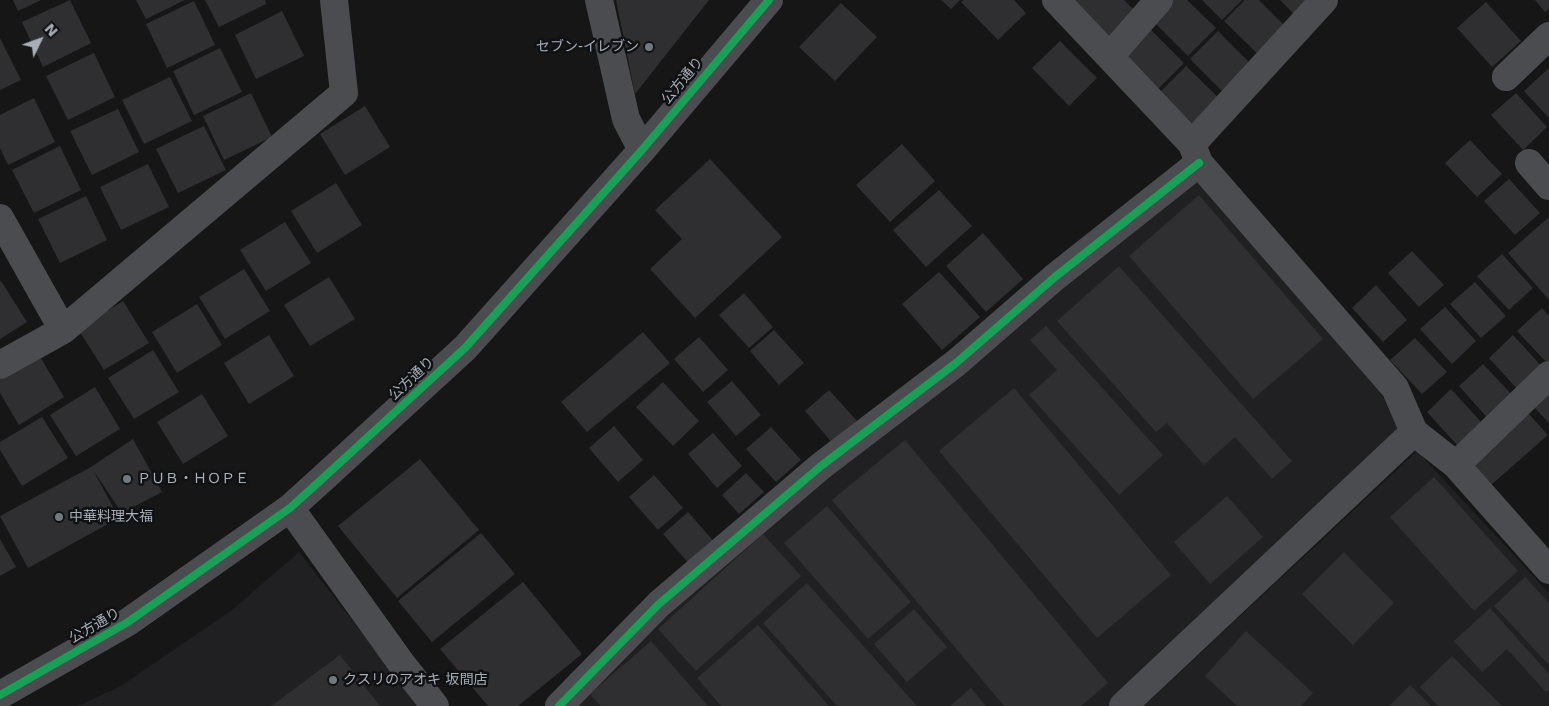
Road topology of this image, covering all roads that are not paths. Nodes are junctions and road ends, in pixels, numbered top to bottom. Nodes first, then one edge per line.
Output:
1 (334, 0) edge
2 (599, 0) edge
3 (769, 0) edge
4 (1056, 0) edge
5 (1160, 0) edge
6 (1324, 0) edge
7 (1549, 36) edge
8 (1110, 56) junction
9 (1506, 78) dead end
10 (642, 150) junction
11 (1196, 154) junction
12 (1529, 162) dead end
13 (1549, 186) edge
14 (0, 218) edge
15 (63, 330) junction
16 (0, 365) edge
17 (1549, 375) edge
18 (1414, 432) junction
19 (1456, 465) junction
20 (290, 508) junction
21 (1549, 570) edge
22 (0, 695) edge
23 (435, 706) edge
24 (559, 706) edge
25 (1123, 706) edge

1 - 15 street
2 - 10 street
3 - 10 street, 公方通り
4 - 8 street
5 - 8 street
6 - 11 street
7 - 9 street
8 - 11 street
10 - 20 street, 公方通り
11 - 18 street
11 - 24 street
12 - 13 street
14 - 15 street
15 - 16 street
17 - 19 street
18 - 19 street
18 - 25 street
19 - 21 street
20 - 22 street, 公方通り
20 - 23 street

